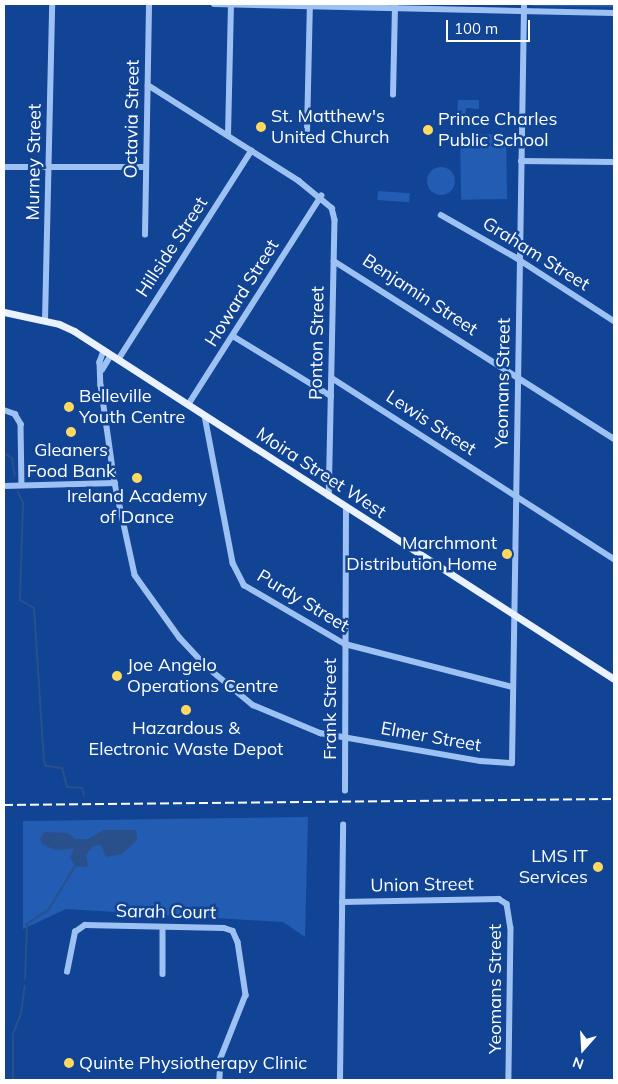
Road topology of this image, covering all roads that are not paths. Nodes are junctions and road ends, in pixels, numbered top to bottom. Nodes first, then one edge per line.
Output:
1 (52, 4) edge
2 (149, 4) edge
3 (214, 4) edge
4 (231, 4) edge
5 (524, 4) edge
6 (310, 5) edge
7 (395, 6) edge
8 (449, 6) edge
9 (524, 12) junction
10 (614, 13) edge
11 (148, 85) junction
12 (393, 95) dead end
13 (307, 132) dead end
14 (228, 136) junction
15 (251, 152) junction
16 (521, 161) junction
17 (614, 162) edge
18 (49, 165) junction
19 (4, 167) edge
20 (146, 167) junction
21 (321, 196) junction
22 (440, 215) dead end
23 (145, 236) dead end
24 (520, 260) junction
25 (334, 261) junction
26 (4, 312) edge
27 (45, 321) junction
28 (614, 321) edge
29 (233, 336) junction
30 (108, 353) junction
31 (118, 360) junction
32 (518, 377) junction
33 (332, 378) junction
34 (331, 396) junction
35 (188, 405) junction
36 (4, 410) edge
37 (205, 416) junction
38 (614, 439) edge
39 (115, 483) junction
40 (22, 485) junction
41 (4, 486) edge
42 (329, 496) junction
43 (517, 497) junction
44 (346, 508) junction
45 (614, 559) edge
46 (515, 616) junction
47 (345, 644) junction
48 (614, 679) edge
49 (513, 687) junction
50 (345, 737) junction
51 (512, 763) joint
52 (345, 791) dead end
53 (343, 825) dead end
54 (502, 901) joint
55 (342, 902) junction
56 (163, 928) junction
57 (67, 972) dead end
58 (163, 974) dead end
59 (220, 1080) edge
60 (340, 1080) edge
61 (510, 1080) edge

1 - 18 street, Murney Street
2 - 11 street, Octavia Street
3 - 4 street
4 - 6 street
4 - 14 street
5 - 9 street, Yeomans Street
6 - 7 street
6 - 13 street
7 - 8 street
7 - 12 street
8 - 9 street
9 - 10 street
9 - 16 street, Yeomans Street
11 - 14 street
11 - 20 street, Octavia Street
14 - 15 street
15 - 21 street
15 - 31 street, Hillside Street
16 - 17 street
16 - 24 street, Yeomans Street
18 - 19 street
18 - 20 street
18 - 27 street, Murney Street
20 - 23 street, Octavia Street
21 - 25 street, Ponton Street
21 - 29 street, Howard Street
22 - 24 street, Graham Street
24 - 28 street, Graham Street
24 - 32 street, Yeomans Street
25 - 32 street, Benjamin Street
25 - 33 street, Ponton Street
26 - 27 main road, Moira Street West
27 - 30 main road, Moira Street West
29 - 34 street
29 - 35 street, Howard Street
30 - 31 main road, Moira Street West
30 - 39 street, Elmer Street
31 - 35 main road, Moira Street West
32 - 38 street, Benjamin Street
32 - 43 street, Yeomans Street
33 - 34 street, Ponton Street
33 - 43 street, Lewis Street
34 - 42 street, Ponton Street
35 - 37 main road, Moira Street West
36 - 40 street
37 - 42 main road, Moira Street West
37 - 47 street, Purdy Street
39 - 40 street
39 - 50 street, Elmer Street
40 - 41 street
42 - 44 main road, Moira Street West
43 - 45 street, Lewis Street
43 - 46 street, Yeomans Street
44 - 46 main road, Moira Street West
44 - 47 street, Frank Street
46 - 48 main road, Moira Street West
46 - 49 street, Yeomans Street
47 - 49 street, Purdy Street
47 - 50 street, Frank Street
49 - 51 street, Yeomans Street
50 - 51 street, Elmer Street
50 - 52 street, Frank Street
53 - 55 street
54 - 55 street, Union Street
54 - 61 street, Yeomans Street
55 - 60 street
56 - 57 street, Sarah Court
56 - 58 street
56 - 59 street, Sarah Court

